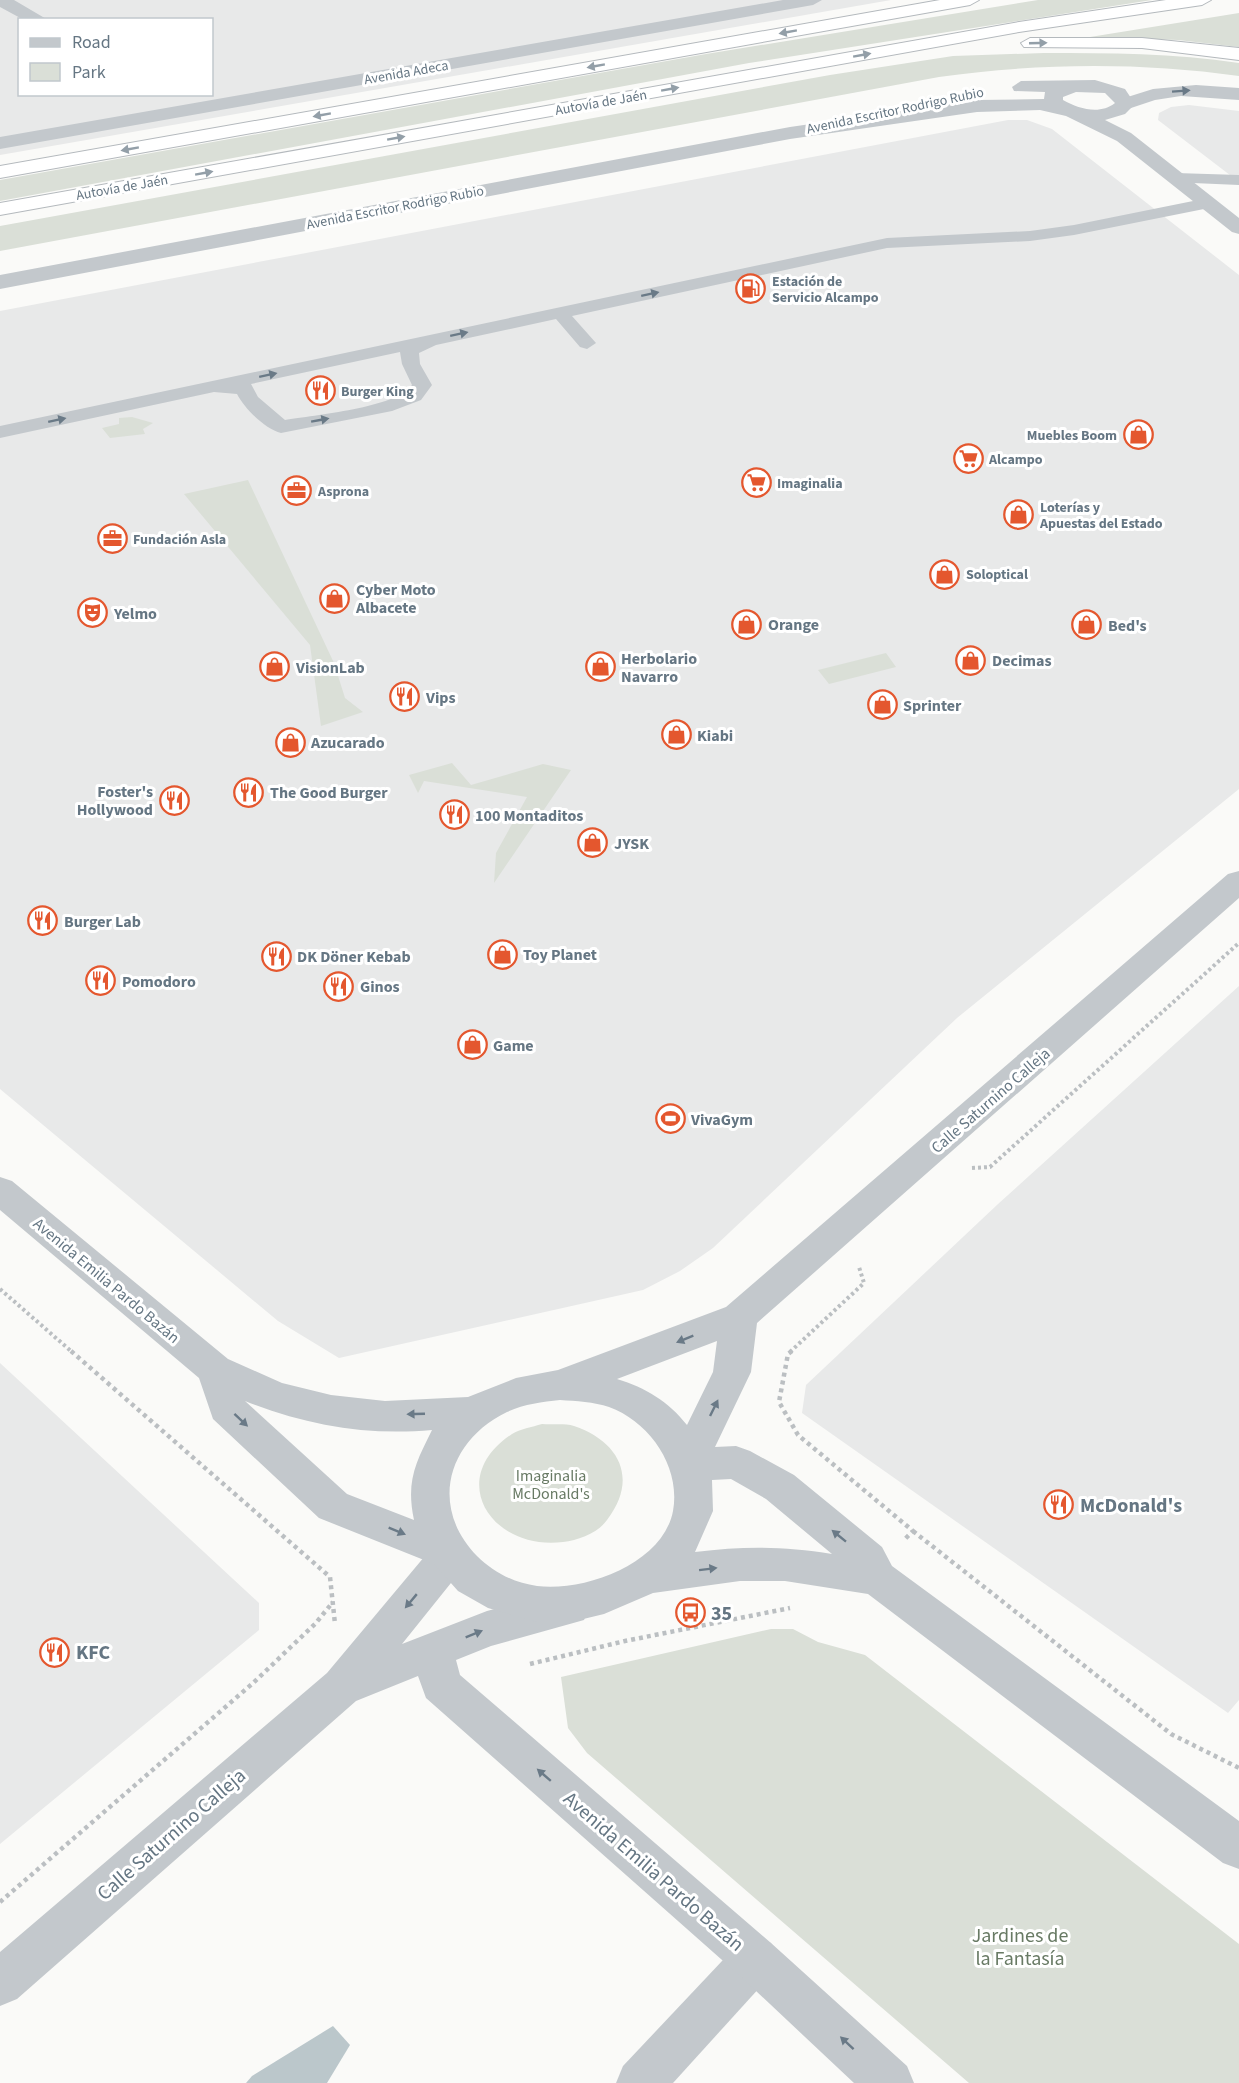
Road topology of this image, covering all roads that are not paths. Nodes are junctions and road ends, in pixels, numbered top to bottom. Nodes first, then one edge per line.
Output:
1 (0, 0) edge
2 (813, 0) edge
3 (970, 0) edge
4 (1202, 0) edge
5 (35, 18) edge
6 (896, 49) junction
7 (1239, 54) edge
8 (1073, 86) junction
9 (1239, 94) edge
10 (193, 96) edge
11 (212, 106) junction
12 (1123, 106) junction
13 (1068, 110) junction
14 (790, 133) junction
15 (1124, 137) junction
16 (0, 143) edge
17 (0, 172) edge
18 (1176, 178) junction
19 (1239, 180) edge
20 (1208, 203) junction
21 (0, 209) edge
22 (1239, 228) edge
23 (0, 282) edge
24 (560, 313) junction
25 (433, 340) junction
26 (587, 343) dead end
27 (196, 390) junction
28 (0, 432) edge
29 (1239, 881) edge
30 (0, 1190) edge
31 (739, 1317) junction
32 (215, 1370) junction
33 (560, 1384) junction
34 (474, 1412) junction
35 (690, 1463) junction
36 (446, 1553) junction
37 (875, 1574) junction
38 (650, 1576) junction
39 (577, 1605) junction
40 (433, 1650) junction
41 (342, 1686) junction
42 (1239, 1848) edge
43 (755, 1959) junction
44 (0, 1983) edge
45 (640, 2083) edge
46 (890, 2083) edge

1 - 5 street
2 - 11 street, Avenida Adeca
3 -> 17 highway
4 - 6 highway, Autovía de Jaén
6 -> 7 highway
21 -> 6 highway, Autovía de Jaén
8 - 12 street, Avenida Escritor Rodrigo Rubio
8 - 13 street
8 - 14 street, Avenida Escritor Rodrigo Rubio
12 -> 9 street
10 - 11 street
11 - 16 street, Avenida Adeca
12 - 13 street
12 - 15 street
13 - 14 street, Avenida Escritor Rodrigo Rubio
13 - 15 street
14 - 23 street, Avenida Escritor Rodrigo Rubio
15 - 18 street
18 - 19 lane
18 - 20 street
20 - 22 street
24 -> 20 lane
25 -> 24 lane
24 - 26 lane
27 -> 25 lane
27 -> 25 lane
28 -> 27 lane
29 - 31 street, Calle Saturnino Calleja
30 - 32 street, Avenida Emilia Pardo Bazán
31 -> 33 street, Calle Saturnino Calleja
35 -> 31 street
34 -> 32 street, Avenida Emilia Pardo Bazán
32 -> 36 street
33 - 34 street
33 - 35 street
34 - 36 street
37 -> 35 street
35 - 38 street
36 - 39 street
36 -> 41 street, Calle Saturnino Calleja
38 -> 37 street
37 - 42 street
38 - 39 street, Calle Saturnino Calleja
40 -> 39 street, Calle Saturnino Calleja
40 - 41 street, Calle Saturnino Calleja
43 -> 40 street, Avenida Emilia Pardo Bazán
41 - 44 street, Calle Saturnino Calleja
43 - 45 street
46 -> 43 street, Avenida Emilia Pardo Bazán

